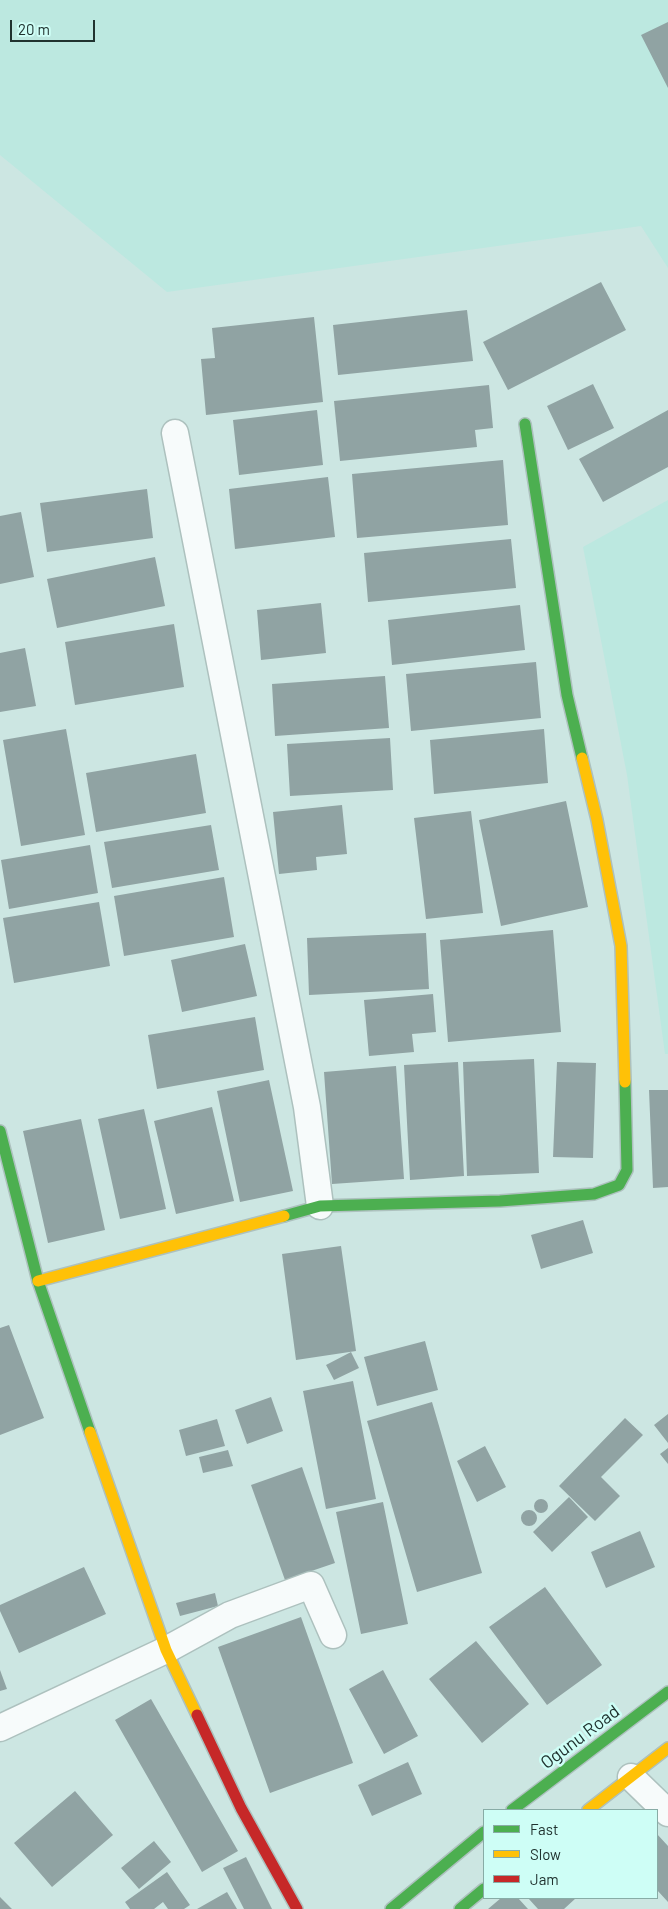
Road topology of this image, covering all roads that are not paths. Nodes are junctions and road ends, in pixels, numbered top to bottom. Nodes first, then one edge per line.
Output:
1 (525, 424) dead end
2 (175, 433) dead end
3 (0, 1131) edge
4 (320, 1206) junction
5 (38, 1281) junction
6 (333, 1635) dead end
7 (166, 1650) junction
8 (668, 1692) edge
9 (0, 1728) edge
10 (668, 1748) edge
11 (631, 1776) junction
12 (513, 1809) edge
13 (589, 1809) edge
14 (668, 1813) edge
15 (483, 1833) edge
16 (483, 1890) edge
17 (297, 1909) edge
18 (392, 1909) edge
19 (460, 1909) edge

1 - 4 street
2 - 4 street
3 - 5 street
4 - 5 street
5 - 7 street
6 - 7 street
7 - 9 street
7 - 17 street
8 - 12 street, Ogunu Road
10 - 11 street
11 - 13 street
11 - 14 street
15 - 18 street
16 - 19 street

